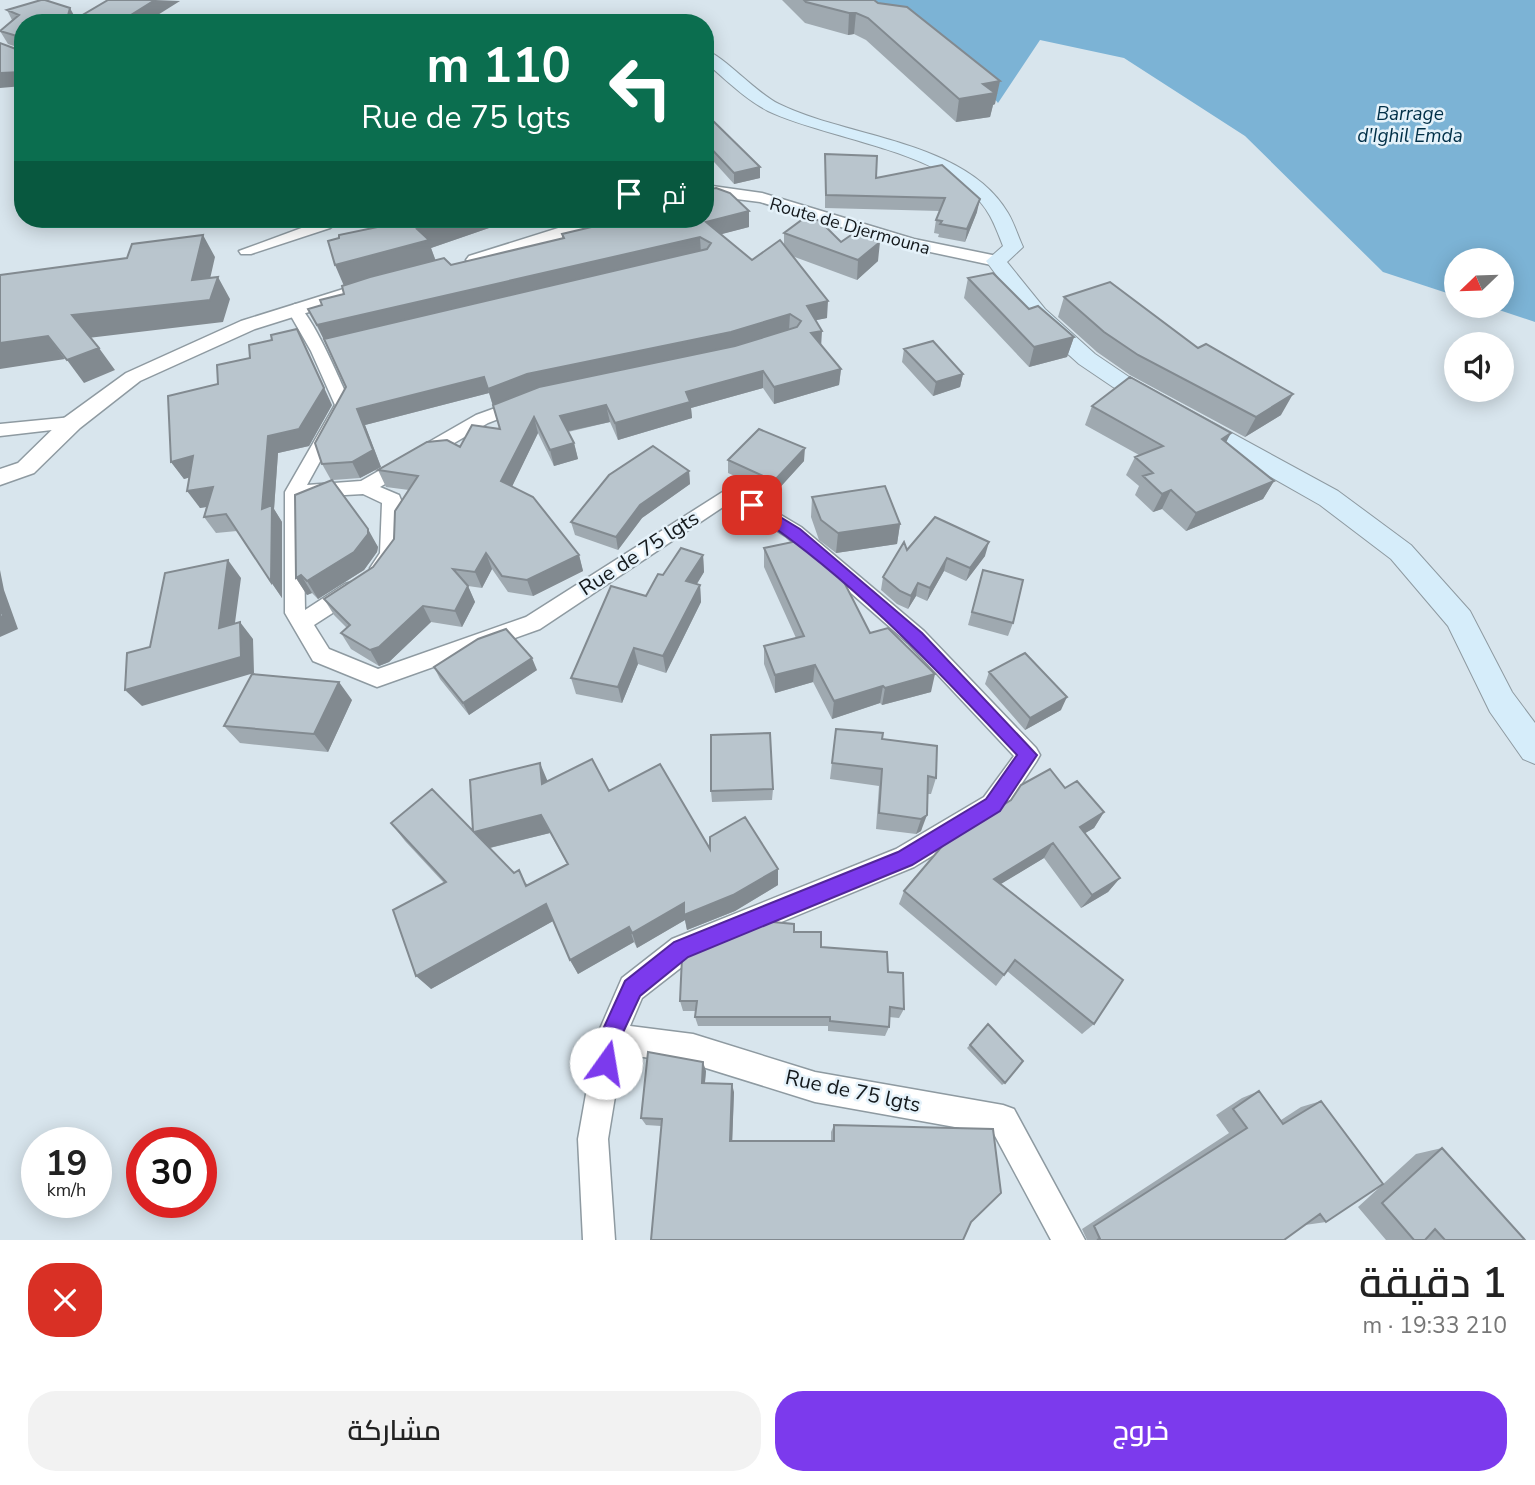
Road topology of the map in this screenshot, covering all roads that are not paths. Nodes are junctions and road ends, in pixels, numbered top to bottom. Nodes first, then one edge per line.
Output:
1 (714, 61) edge
2 (714, 192) edge
3 (316, 228) edge
4 (577, 228) edge
5 (246, 251) dead end
6 (996, 261) junction
7 (462, 263) edge
8 (370, 287) edge
9 (295, 309) junction
10 (538, 397) edge
11 (72, 423) junction
12 (0, 429) edge
13 (0, 477) edge
14 (365, 486) junction
15 (294, 492) junction
16 (301, 622) junction
17 (1535, 749) edge
18 (610, 1038) junction
19 (600, 1240) edge
20 (1069, 1240) edge

1 - 6 main road
2 - 6 street, Route de Djermouna
3 - 5 street
4 - 7 street
6 - 17 main road
8 - 9 street
9 - 11 street
9 - 15 street, Rue de 75 lgts
10 - 14 street
11 - 12 street
11 - 13 street
14 - 15 street
14 - 16 street
15 - 16 street, Rue de 75 lgts
16 - 18 street, Rue de 75 lgts
18 - 19 street
18 - 20 street, Rue de 75 lgts

